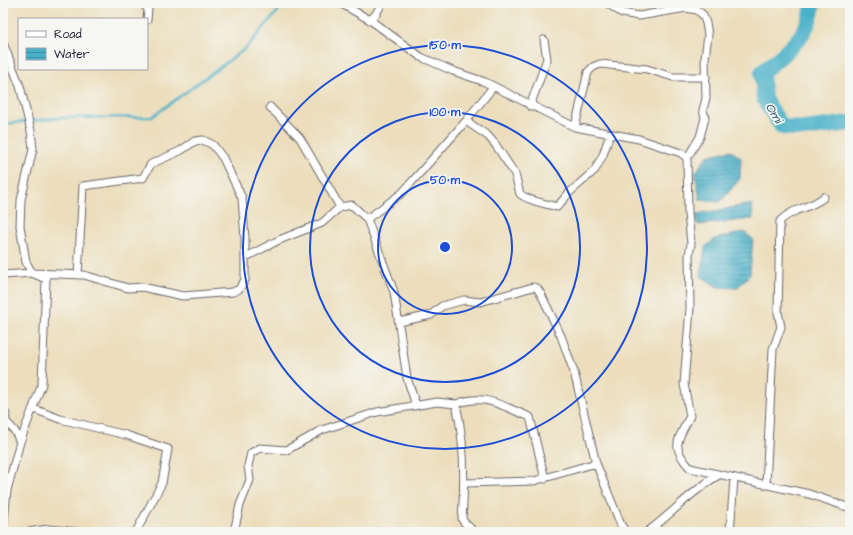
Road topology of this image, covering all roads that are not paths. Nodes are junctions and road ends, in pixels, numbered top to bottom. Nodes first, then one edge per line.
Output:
1 (142, 3) edge
2 (340, 3) edge
3 (382, 3) edge
4 (607, 3) edge
5 (147, 18) edge
6 (370, 20) junction
7 (544, 40) dead end
8 (3, 42) edge
9 (706, 78) junction
10 (493, 87) junction
11 (530, 106) junction
12 (270, 108) dead end
13 (466, 121) junction
14 (575, 127) junction
15 (610, 134) junction
16 (687, 158) junction
17 (824, 197) dead end
18 (340, 208) junction
19 (367, 219) junction
20 (247, 253) junction
21 (32, 272) junction
22 (3, 275) edge
23 (78, 275) junction
24 (399, 322) junction
25 (456, 404) junction
26 (416, 405) junction
27 (34, 409) junction
28 (3, 411) edge
29 (20, 442) junction
30 (596, 463) junction
31 (719, 475) junction
32 (545, 479) junction
33 (734, 479) junction
34 (465, 483) junction
35 (766, 486) junction
36 (850, 508) edge
37 (3, 532) edge
38 (30, 532) edge
39 (79, 532) edge
40 (136, 532) edge
41 (234, 532) edge
42 (474, 532) edge
43 (626, 532) edge
44 (647, 532) edge
45 (730, 532) edge

1 - 5 street
2 - 6 street
3 - 6 street
4 - 9 street
6 - 10 street
7 - 11 street
8 - 21 street
9 - 14 street
9 - 16 street
10 - 11 street
10 - 13 street
11 - 14 street
12 - 18 street
13 - 15 street
13 - 19 street
14 - 15 street
15 - 16 street
16 - 31 street
17 - 35 street
18 - 19 street
18 - 20 street
19 - 24 street
20 - 23 street
20 - 23 street
21 - 22 street
21 - 23 street
21 - 27 street
24 - 26 street
24 - 30 street
25 - 26 street
25 - 32 street
25 - 34 street
26 - 41 street
27 - 29 street
27 - 40 street
28 - 29 street
29 - 37 street
30 - 32 street
30 - 43 street
31 - 33 street
31 - 44 street
32 - 34 street
33 - 35 street
33 - 45 street
34 - 42 street
35 - 36 street
38 - 39 street

